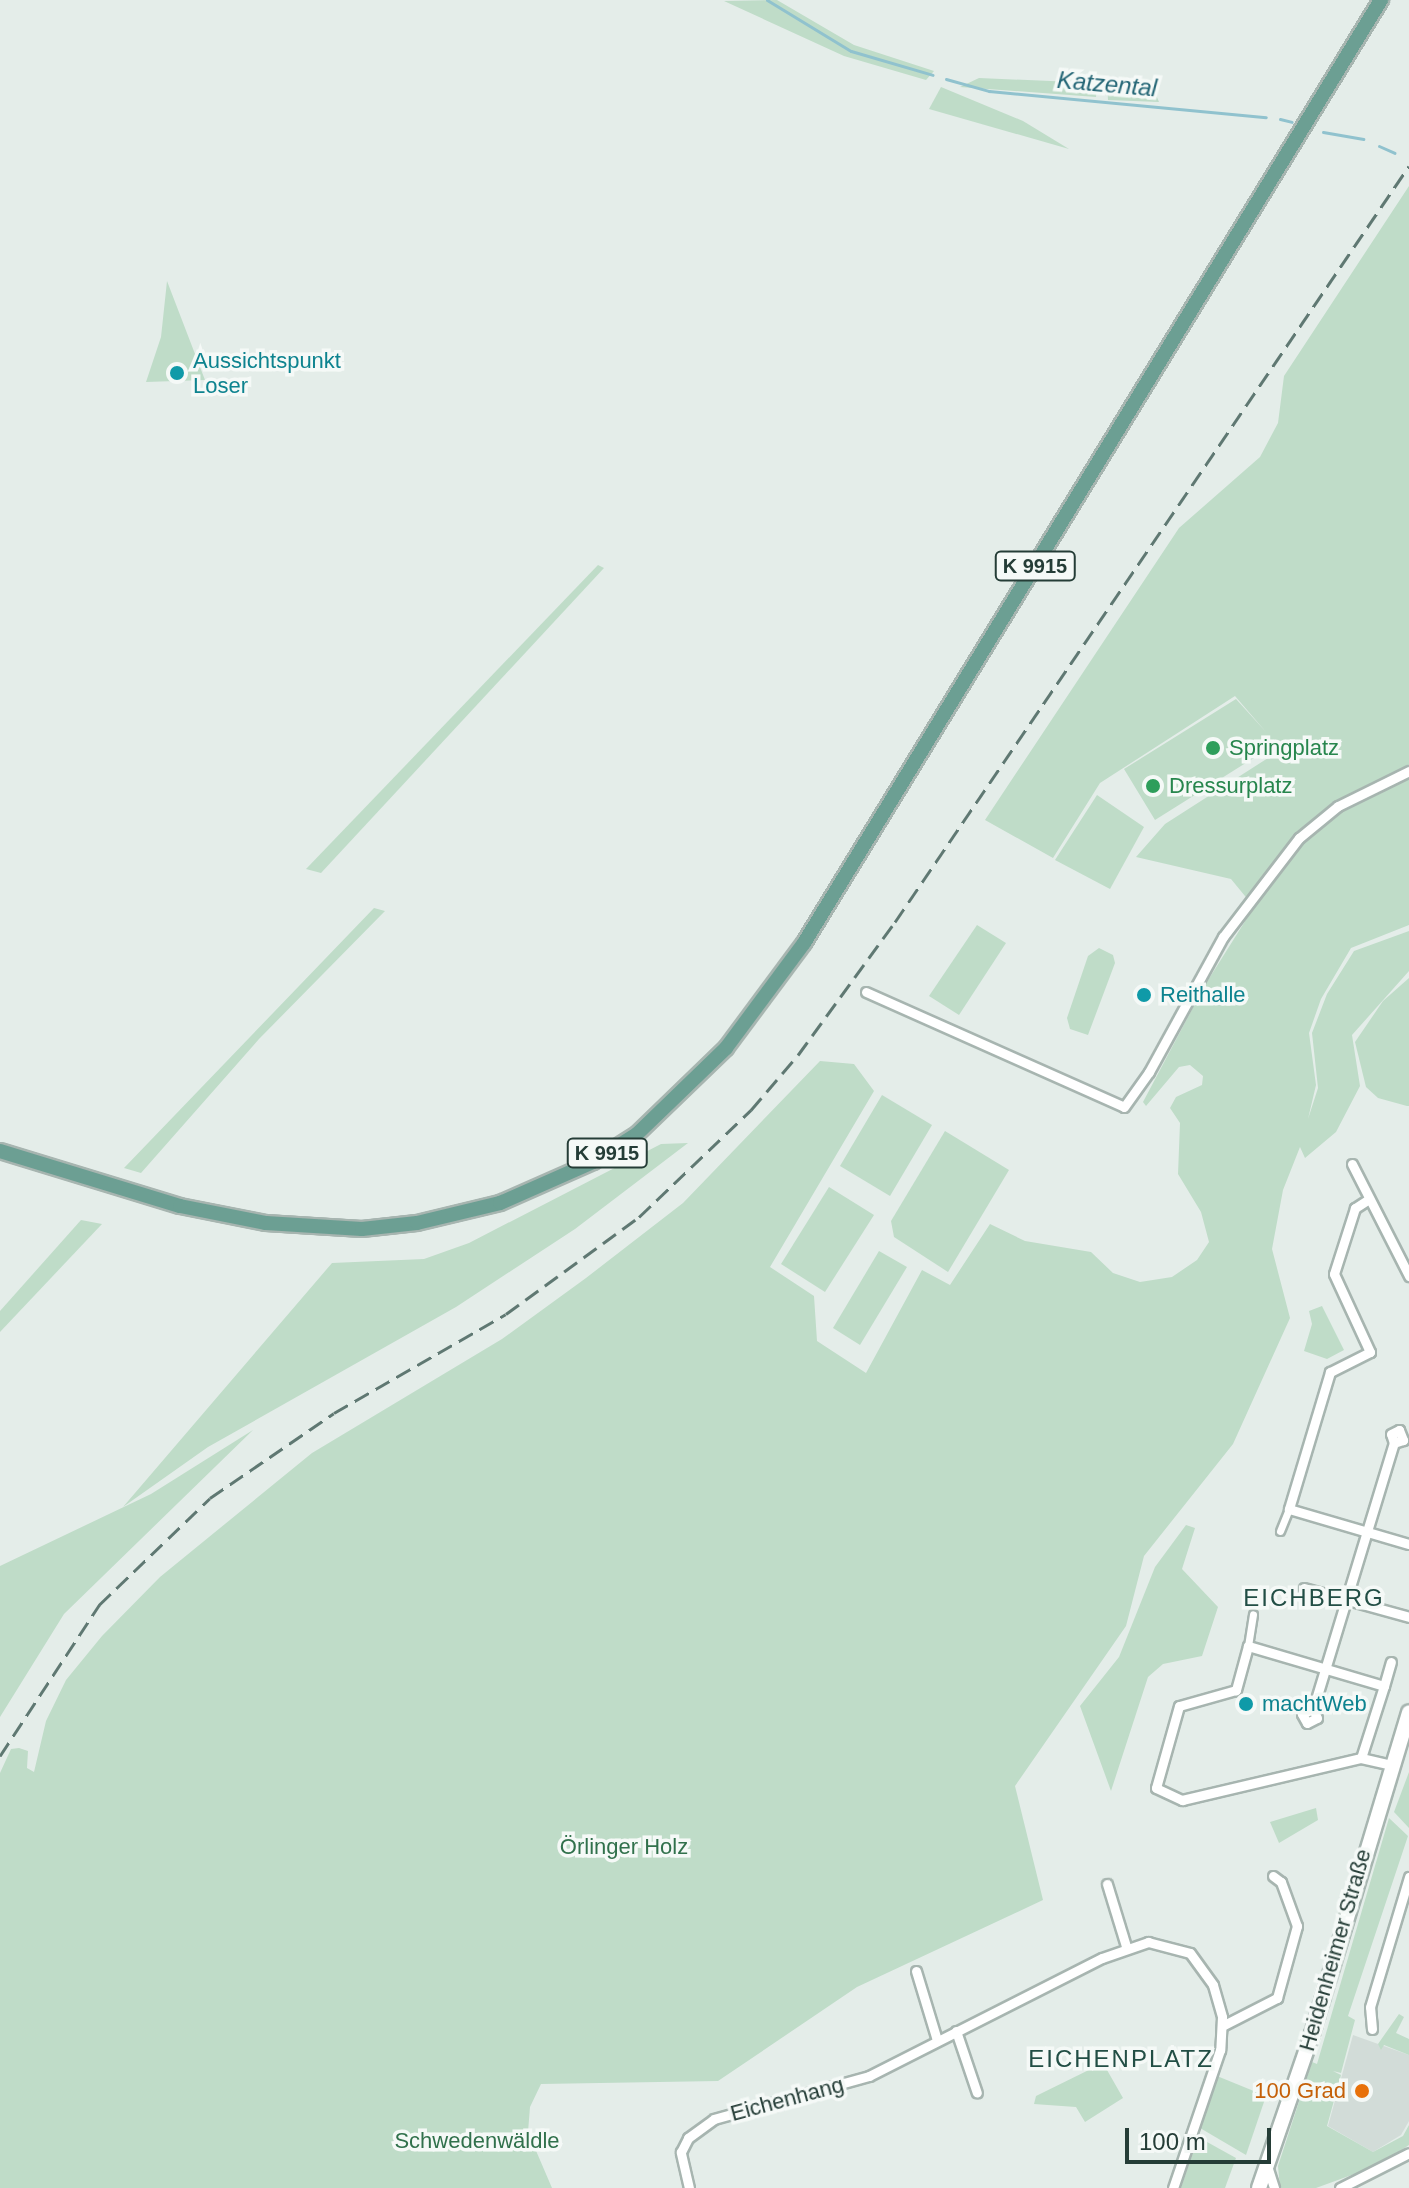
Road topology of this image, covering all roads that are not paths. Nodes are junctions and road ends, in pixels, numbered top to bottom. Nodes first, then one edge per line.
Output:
1 (1381, 0) edge
2 (1409, 771) edge
3 (866, 992) dead end
4 (0, 1151) edge
5 (1352, 1164) dead end
6 (1369, 1199) junction
7 (1409, 1276) edge
8 (1394, 1443) dead end
9 (1289, 1509) junction
10 (1280, 1531) dead end
11 (1366, 1532) junction
12 (1409, 1544) edge
13 (1304, 1588) dead end
14 (1345, 1599) junction
15 (1253, 1614) dead end
16 (1409, 1617) edge
17 (1248, 1646) junction
18 (1391, 1662) dead end
19 (1331, 1671) junction
20 (1384, 1686) junction
21 (1313, 1709) dead end
22 (1409, 1712) edge
23 (1361, 1758) junction
24 (1392, 1765) junction
25 (1273, 1876) dead end
26 (1409, 1877) edge
27 (1107, 1884) dead end
28 (1126, 1946) junction
29 (916, 1971) dead end
30 (1222, 2026) junction
31 (1372, 2029) dead end
32 (956, 2031) junction
33 (937, 2040) junction
34 (977, 2093) dead end
35 (1409, 2153) edge
36 (1267, 2165) junction
37 (689, 2188) edge
38 (1173, 2188) edge
39 (1259, 2188) edge
40 (1274, 2188) edge
41 (1340, 2188) edge

1 - 4 main road, K 9915
2 - 3 street
5 - 6 street
6 - 7 street
6 - 9 street
8 - 11 street
9 - 10 street
9 - 11 street
11 - 12 street
11 - 14 street
13 - 14 street
14 - 16 street
14 - 19 street
15 - 17 street
17 - 19 street
17 - 23 street
18 - 20 street
19 - 20 street
19 - 21 street
20 - 23 street
22 - 24 main road, Heidenheimer Straße
23 - 24 street
24 - 36 main road, Heidenheimer Straße
25 - 30 street
26 - 31 street
27 - 28 street
28 - 30 street, Eichenhang
28 - 32 street, Eichenhang
29 - 33 street
30 - 38 street, Eichenhang
32 - 33 street, Eichenhang
32 - 34 street
33 - 37 street, Eichenhang
35 - 41 street
36 - 39 main road, Heidenheimer Straße
36 - 40 street

